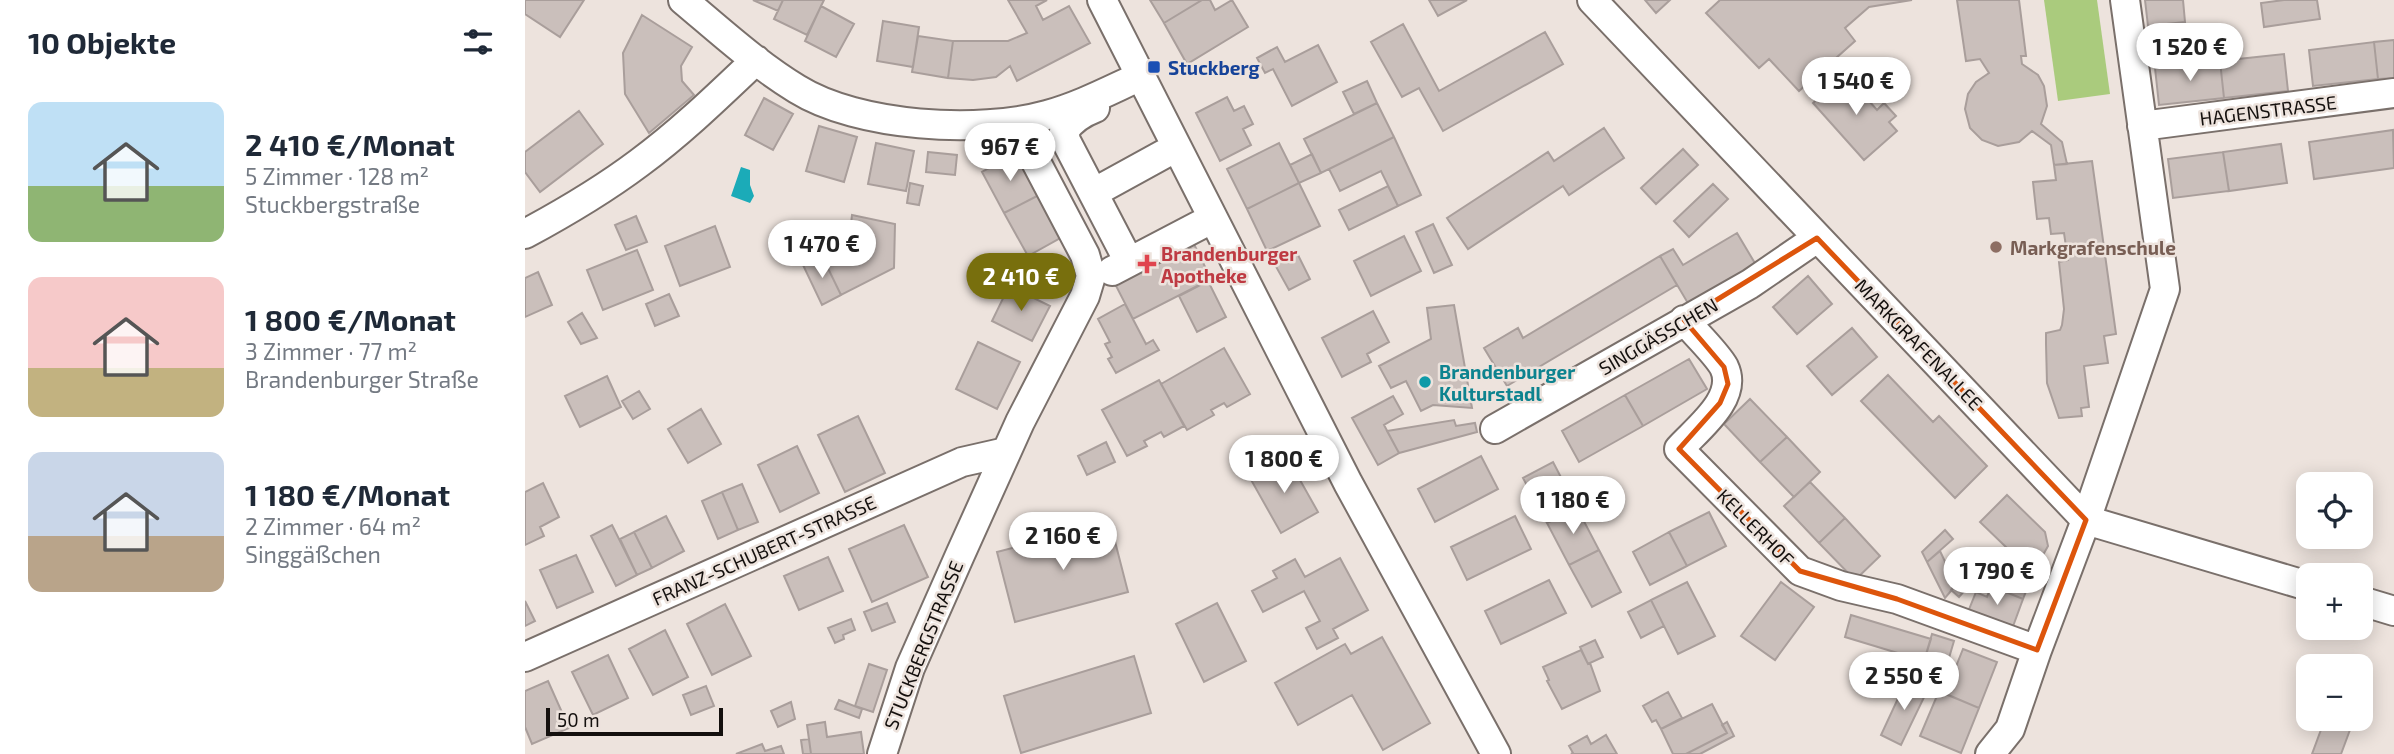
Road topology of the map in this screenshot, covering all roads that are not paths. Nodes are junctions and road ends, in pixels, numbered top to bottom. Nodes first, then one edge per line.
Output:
1 (683, 0) edge
2 (1103, 0) edge
3 (1592, 0) edge
4 (2125, 0) edge
5 (756, 60) junction
6 (1134, 85) junction
7 (2394, 93) edge
8 (1015, 122) junction
9 (2142, 126) junction
10 (1164, 155) dead end
11 (1093, 194) junction
12 (1200, 225) dead end
13 (525, 234) edge
14 (1817, 237) junction
15 (1113, 270) junction
16 (1092, 317) dead end
17 (1684, 320) junction
18 (1495, 429) dead end
19 (1006, 452) junction
20 (2086, 520) junction
21 (2296, 582) edge
22 (2373, 605) edge
23 (2394, 611) edge
24 (2037, 650) junction
25 (525, 657) edge
26 (881, 754) edge
27 (1496, 754) edge
28 (1990, 754) edge

1 - 5 street
2 - 6 street
3 - 14 street, MARKGRAFENALLEE
4 - 9 street
5 - 8 street
5 - 13 street
6 - 8 street
6 - 11 street
6 - 27 street
7 - 9 street, HAGENSTRASSE
8 - 19 street, STUCKBERGSTRASSE
9 - 20 street
10 - 11 street
11 - 15 street
12 - 15 street
14 - 17 street, SINGGÄSSCHEN
14 - 20 street, MARKGRAFENALLEE
15 - 16 street
17 - 18 street, SINGGÄSSCHEN
17 - 24 street, KELLERHOF
19 - 25 street, FRANZ-SCHUBERT-STRASSE
19 - 26 street, STUCKBERGSTRASSE
20 - 21 street, MARKGRAFENALLEE
20 - 24 street
22 - 23 street
24 - 28 street

